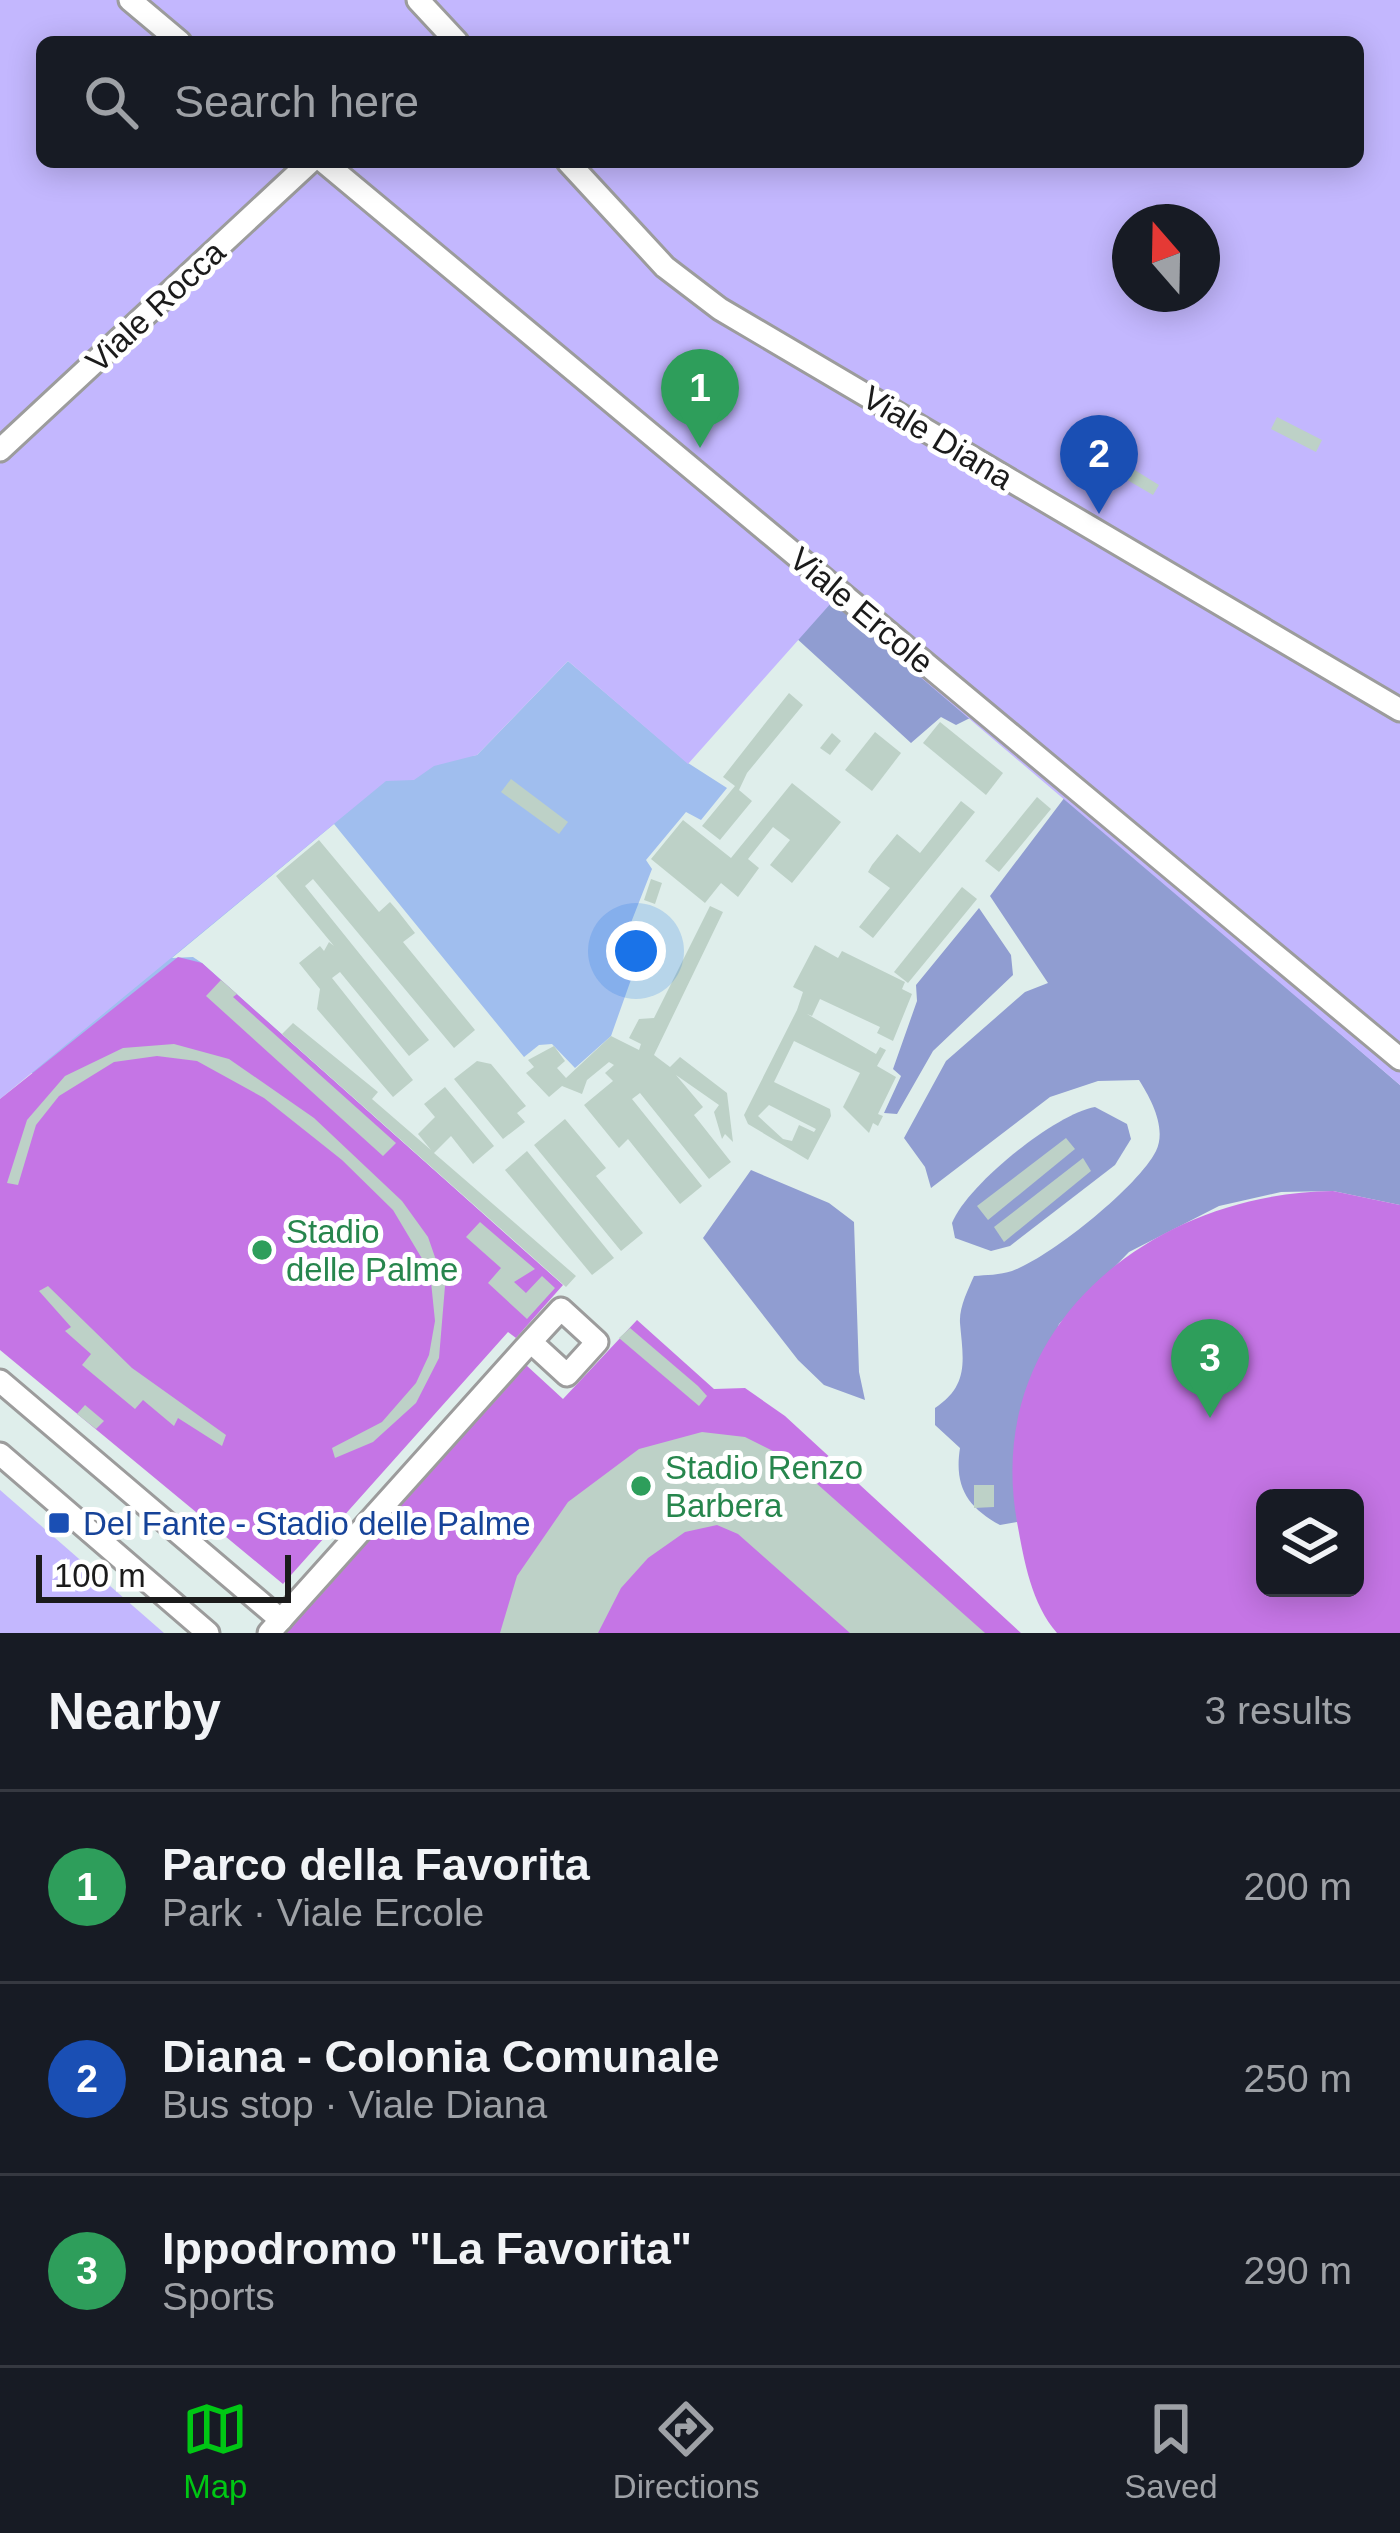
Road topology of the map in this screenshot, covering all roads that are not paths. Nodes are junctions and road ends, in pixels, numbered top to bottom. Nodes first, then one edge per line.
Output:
1 (130, 0) edge
2 (418, 0) edge
3 (173, 36) edge
4 (451, 36) edge
5 (304, 168) edge
6 (331, 168) edge
7 (574, 168) edge
8 (0, 450) edge
9 (1400, 710) edge
10 (1400, 1059) edge
11 (531, 1342) dead end
12 (0, 1381) edge
13 (0, 1454) edge
14 (275, 1627) edge
15 (208, 1633) edge

1 - 3 street
2 - 4 street
5 - 8 street, Viale Rocca
6 - 10 street, Viale Ercole
7 - 9 street, Viale Diana
11 - 14 street
12 - 14 street
13 - 15 street

